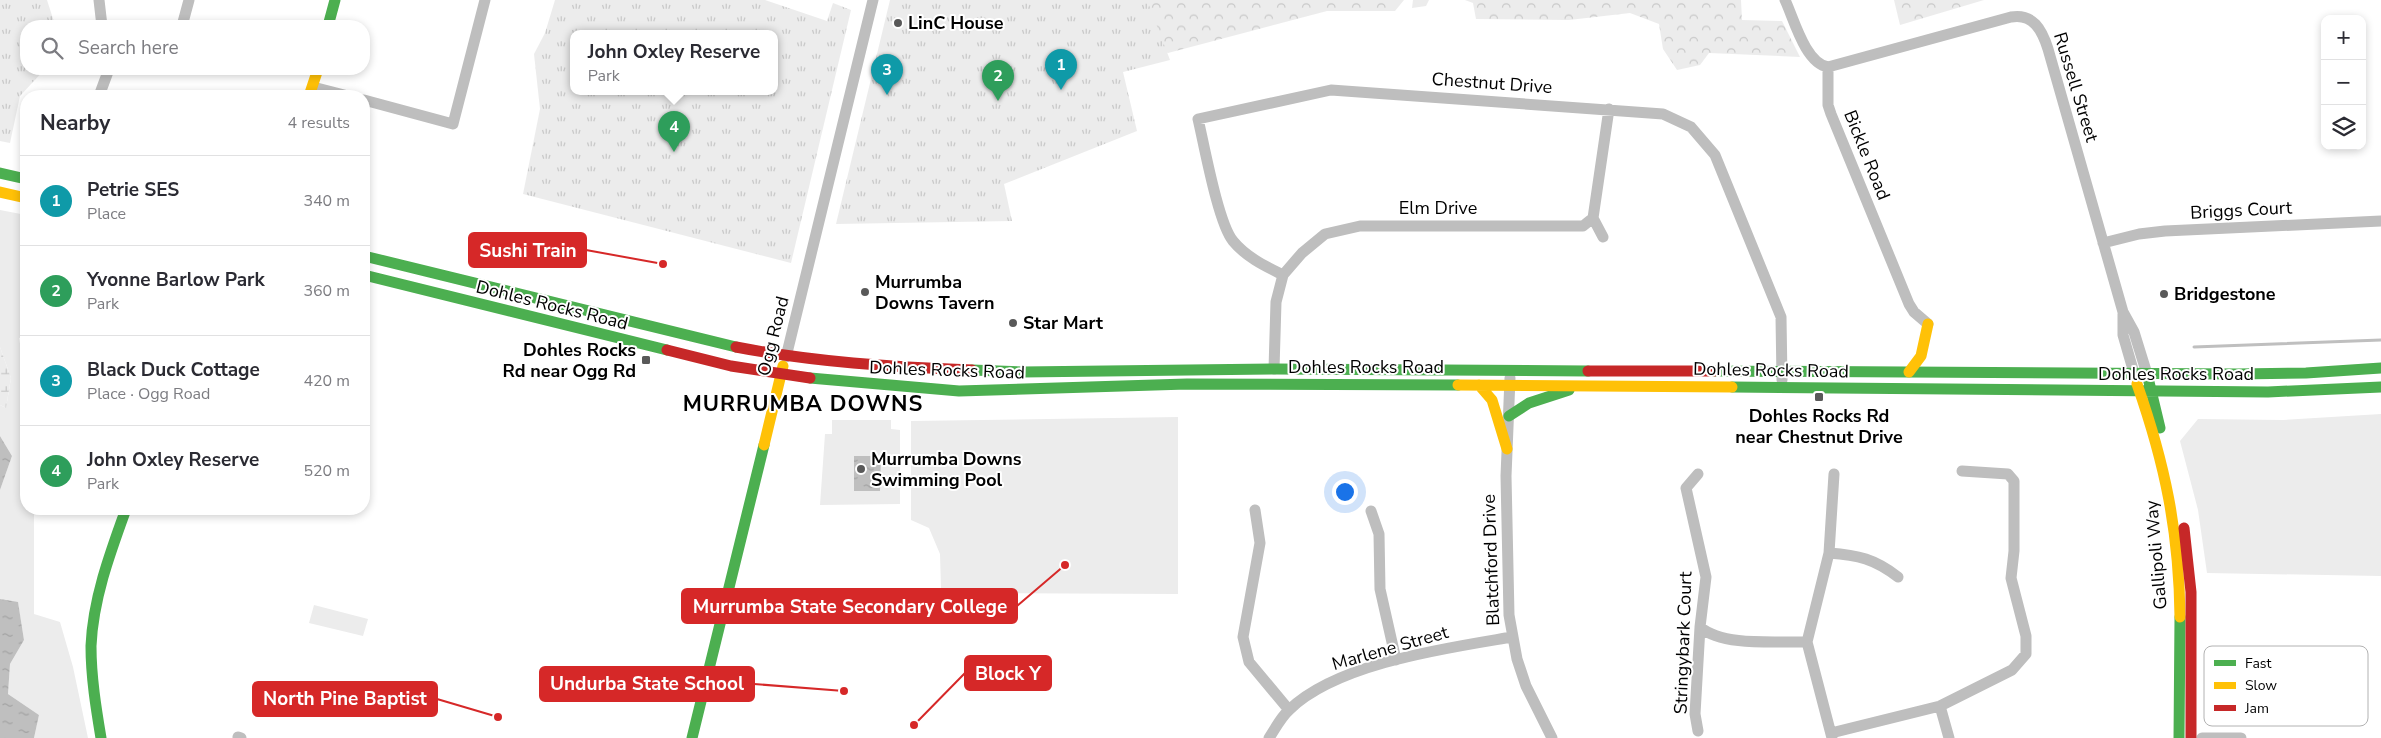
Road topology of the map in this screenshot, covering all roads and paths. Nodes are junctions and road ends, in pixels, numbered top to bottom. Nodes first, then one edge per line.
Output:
1 (99, 0) edge
2 (189, 0) edge
3 (335, 0) edge
4 (485, 0) edge
5 (873, 0) edge
6 (1785, 0) edge
7 (101, 20) edge
8 (184, 20) edge
9 (330, 20) edge
10 (1828, 67) junction
11 (108, 75) edge
12 (316, 75) edge
13 (101, 90) edge
14 (313, 90) edge
15 (370, 102) edge
16 (1609, 109) junction
17 (0, 173) edge
18 (20, 178) edge
19 (0, 192) edge
20 (20, 197) edge
21 (1593, 218) junction
22 (2381, 221) edge
23 (1603, 237) dead end
24 (2103, 243) junction
25 (370, 258) edge
26 (1283, 275) junction
27 (370, 277) edge
28 (2123, 312) junction
29 (1928, 324) joint
30 (786, 357) junction
31 (2381, 368) edge
32 (1274, 369) junction
33 (1510, 372) junction
34 (1782, 372) junction
35 (1909, 372) junction
36 (2134, 374) junction
37 (2147, 374) junction
38 (781, 375) junction
39 (1479, 385) junction
40 (1510, 385) junction
41 (1585, 385) junction
42 (1782, 387) junction
43 (2381, 387) edge
44 (2140, 392) junction
45 (2152, 392) junction
46 (1509, 416) junction
47 (1508, 449) junction
48 (1962, 471) dead end
49 (1698, 474) dead end
50 (1834, 474) dead end
51 (1255, 510) dead end
52 (1371, 511) dead end
53 (124, 515) edge
54 (1829, 553) junction
55 (1898, 577) dead end
56 (1700, 627) junction
57 (1512, 637) junction
58 (1807, 642) junction
59 (1396, 660) junction
60 (1940, 706) junction
61 (1289, 710) junction
62 (1698, 731) dead end
63 (1831, 736) edge
64 (101, 738) edge
65 (692, 738) edge
66 (1269, 738) edge
67 (1552, 738) edge
68 (1949, 738) edge
69 (2179, 738) edge
70 (2191, 738) edge
71 (2202, 738) edge
72 (2241, 738) edge

1 - 7 street
2 - 8 street
3 - 9 main road
4 - 15 street
5 - 30 street, Ogg Road
6 - 10 street
10 - 24 street, Russell Street
10 - 29 street, Bickle Road
11 - 13 street
12 - 14 main road
16 - 21 street
16 - 26 street, Chestnut Drive
16 - 34 street, Chestnut Drive
17 - 18 main road
19 - 20 main road
21 - 23 street
21 - 26 street, Elm Drive
22 - 24 street, Briggs Court
24 - 28 street, Russell Street
25 - 30 main road, Dohles Rocks Road
26 - 32 street, Elm Drive
27 - 38 main road, Dohles Rocks Road
28 - 36 street, Russell Street
28 - 37 street, Russell Street
29 - 35 main road
30 - 32 main road, Dohles Rocks Road
30 - 38 main road, Ogg Road
31 - 37 main road, Dohles Rocks Road
32 - 33 main road, Dohles Rocks Road
33 - 34 main road, Dohles Rocks Road
33 - 40 street, Blatchford Drive
34 - 35 main road, Dohles Rocks Road
34 - 42 street, Chestnut Drive
35 - 36 main road, Dohles Rocks Road
36 - 37 main road, Dohles Rocks Road
36 - 44 main road, Gallipoli Way
37 - 45 main road, Gallipoli Way
38 - 39 main road, Dohles Rocks Road
38 - 65 main road, Ogg Road
39 - 40 main road, Dohles Rocks Road
39 - 47 main road
40 - 41 main road, Dohles Rocks Road
40 - 46 street, Blatchford Drive
41 - 42 main road, Dohles Rocks Road
41 - 46 main road
42 - 44 main road, Dohles Rocks Road
43 - 45 main road, Dohles Rocks Road
44 - 45 main road, Dohles Rocks Road
44 - 69 main road, Gallipoli Way
45 - 70 main road, Gallipoli Way
46 - 47 street, Blatchford Drive
47 - 57 street, Blatchford Drive
48 - 60 street
49 - 56 street, Stringybark Court
50 - 54 street
51 - 61 street
52 - 59 street
53 - 64 main road
54 - 55 street
54 - 58 street
56 - 58 street
56 - 62 street, Stringybark Court
57 - 59 street, Marlene Street
57 - 67 street, Blatchford Drive
58 - 63 street
59 - 61 street, Marlene Street
60 - 63 street
60 - 68 street
61 - 66 street, Marlene Street
71 - 72 street

